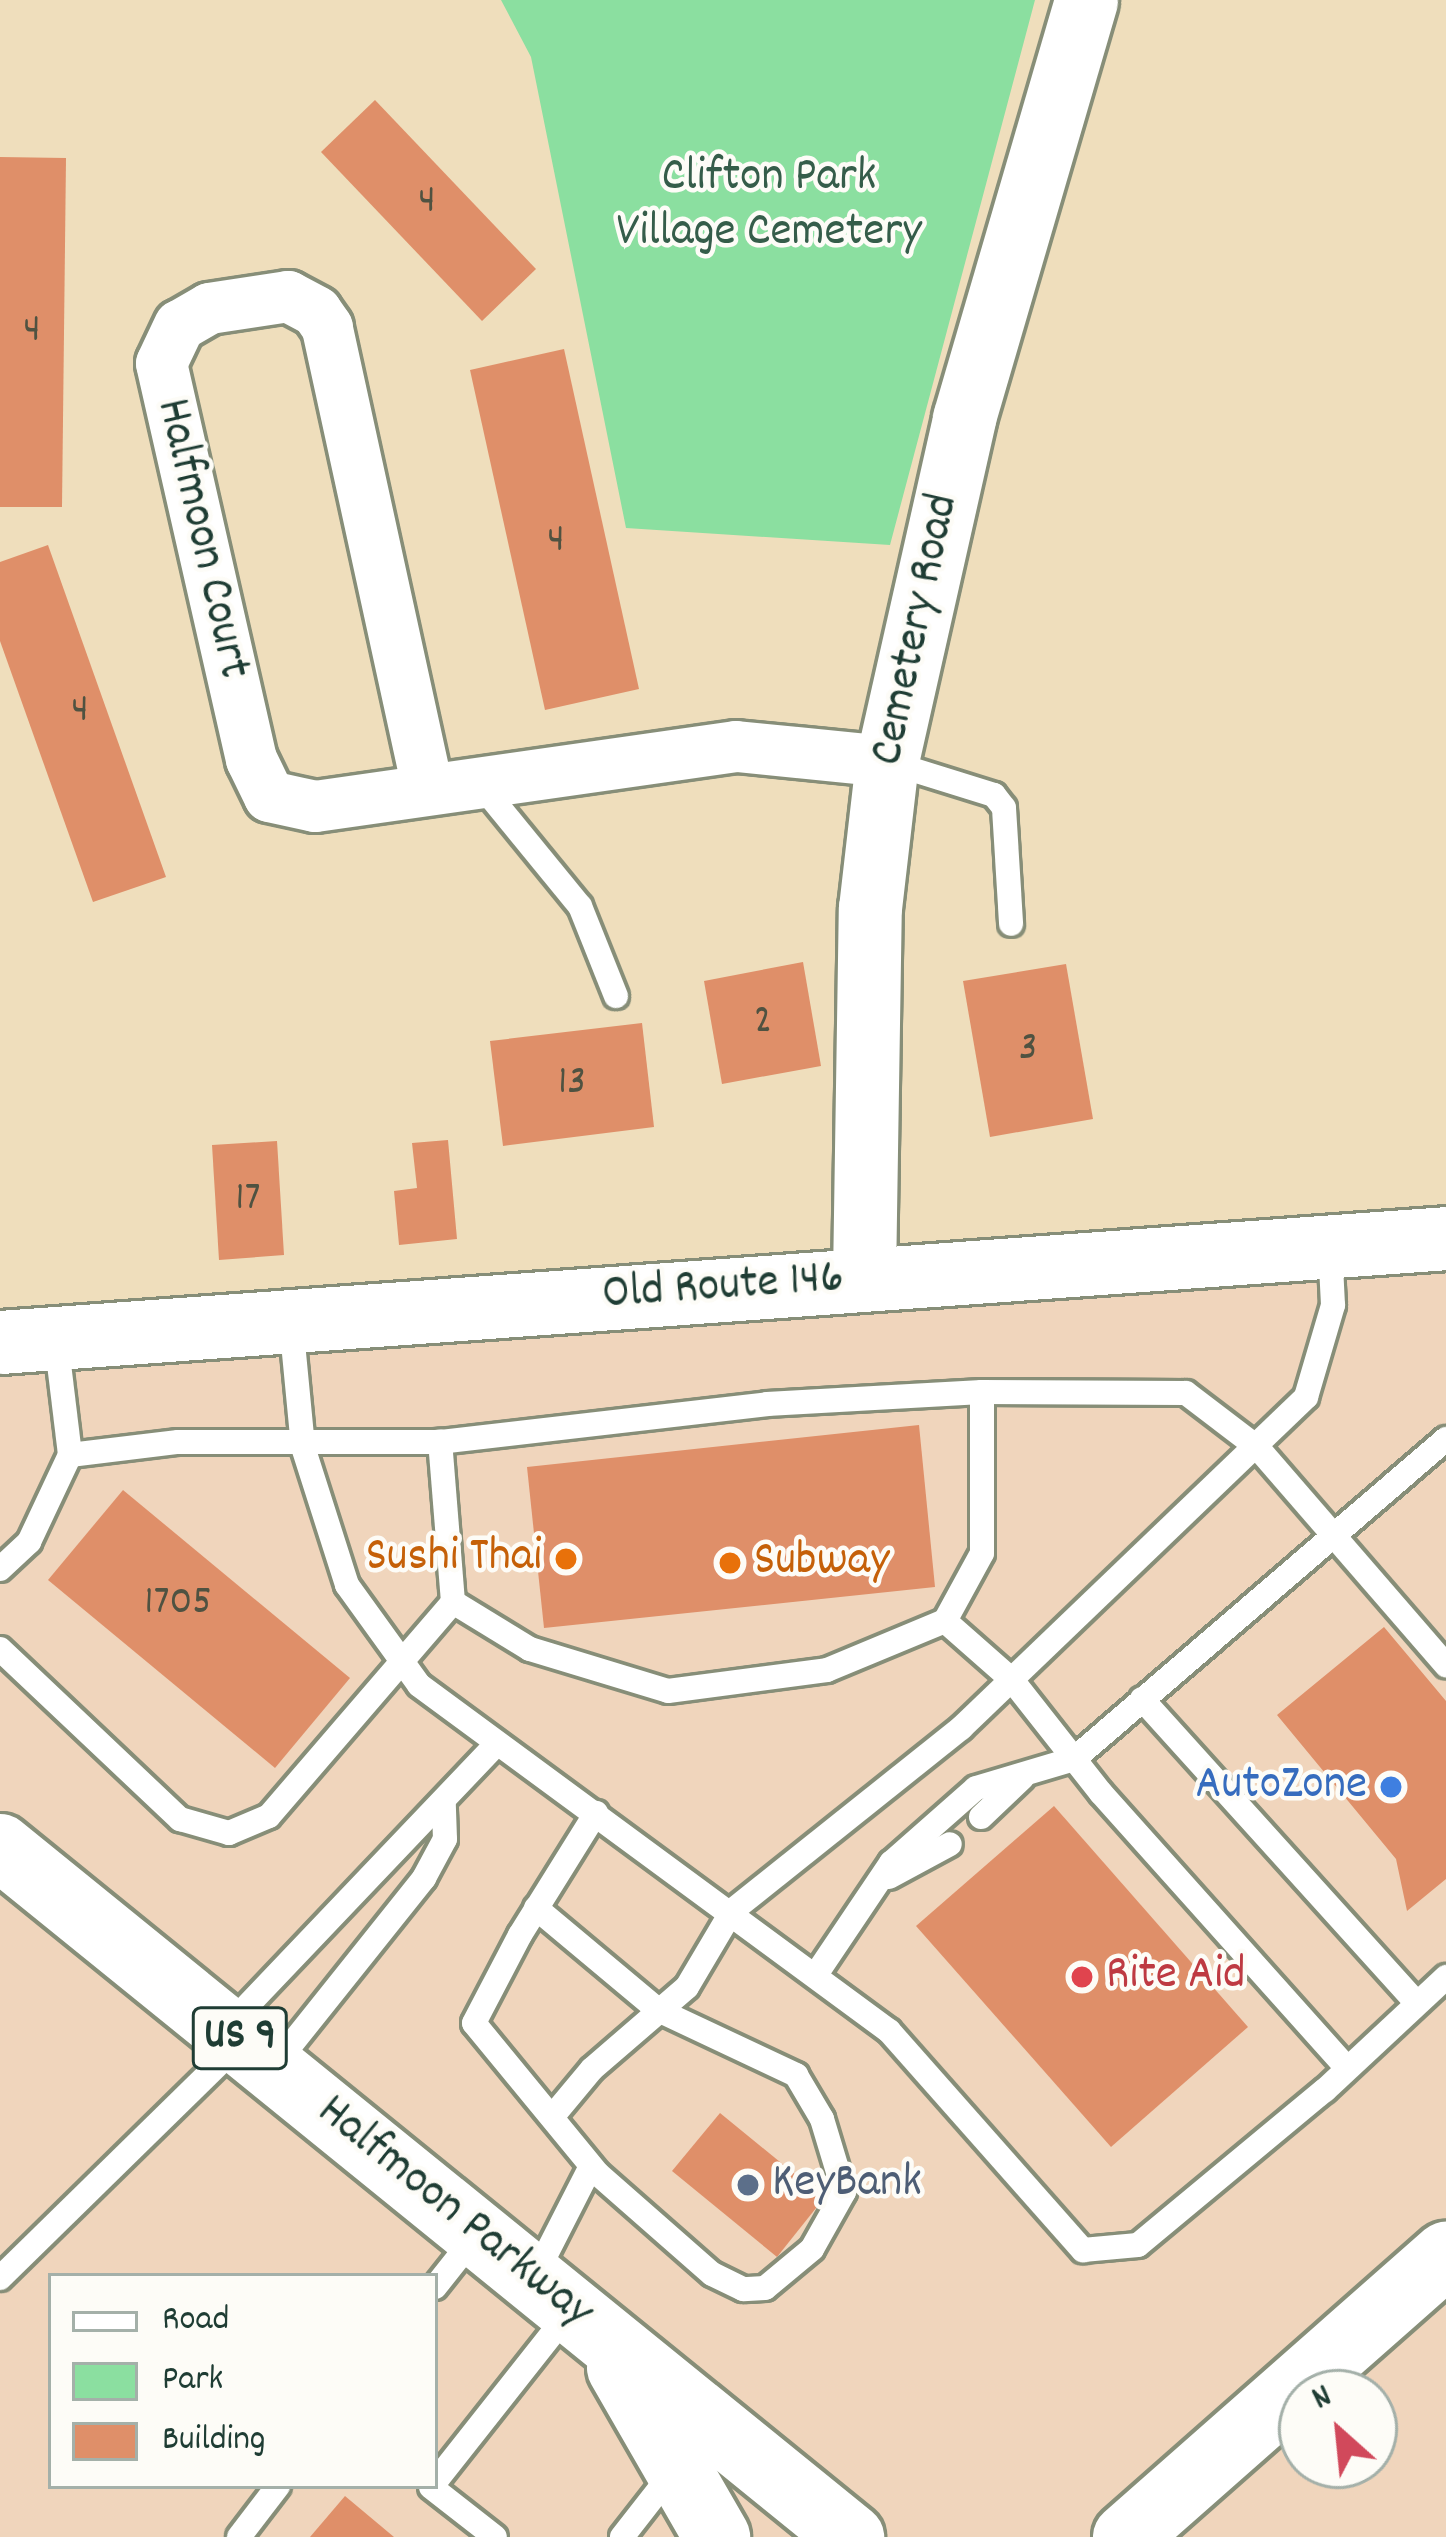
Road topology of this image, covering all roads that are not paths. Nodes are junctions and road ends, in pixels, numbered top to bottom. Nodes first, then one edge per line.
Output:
1 (1086, 0) edge
2 (887, 761) junction
3 (451, 783) junction
4 (1011, 924) dead end
5 (616, 996) dead end
6 (1446, 1238) edge
7 (1330, 1246) junction
8 (864, 1278) junction
9 (291, 1320) junction
10 (28, 1340) edge
11 (982, 1392) junction
12 (1446, 1438) edge
13 (440, 1442) junction
14 (1257, 1447) junction
15 (303, 1448) junction
16 (70, 1455) junction
17 (1332, 1533) junction
18 (0, 1569) edge
19 (453, 1602) junction
20 (945, 1621) junction
21 (0, 1649) edge
22 (404, 1664) junction
23 (1446, 1665) edge
24 (1012, 1680) junction
25 (1142, 1699) junction
26 (497, 1744) junction
27 (1074, 1759) junction
28 (1028, 1772) junction
29 (444, 1802) junction
30 (596, 1813) junction
31 (982, 1817) dead end
32 (950, 1844) dead end
33 (0, 1846) edge
34 (877, 1884) junction
35 (536, 1908) junction
36 (732, 1911) junction
37 (817, 1972) junction
38 (1446, 1977) edge
39 (1417, 2003) junction
40 (658, 2010) junction
41 (248, 2045) junction
42 (1347, 2068) junction
43 (552, 2116) junction
44 (591, 2166) junction
45 (478, 2232) junction
46 (1446, 2255) edge
47 (0, 2278) edge
48 (438, 2283) edge
49 (568, 2305) junction
50 (678, 2467) junction
51 (438, 2477) edge
52 (276, 2489) edge
53 (437, 2489) edge
54 (238, 2537) edge
55 (495, 2537) edge
56 (622, 2537) edge
57 (717, 2537) edge
58 (851, 2537) edge
59 (1126, 2537) edge

1 - 2 street, Cemetery Road
2 - 3 street, Halfmoon Court
2 - 4 lane
2 - 8 street, Cemetery Road
3 - 3 street, Halfmoon Court
3 - 5 lane
6 - 7 street, Old Route 146
7 - 8 street, Old Route 146
7 - 14 lane
8 - 9 street, Old Route 146
9 - 10 street, Old Route 146
9 - 15 lane
10 - 16 lane
11 - 13 lane
11 - 14 lane
11 - 20 lane
12 - 17 lane
13 - 15 lane
13 - 19 lane
14 - 17 lane
14 - 24 lane
15 - 16 lane
15 - 22 lane
16 - 18 lane
17 - 23 lane
17 - 25 lane
19 - 20 lane
19 - 22 lane
20 - 24 lane
21 - 22 lane
22 - 26 lane
24 - 27 lane
24 - 36 lane
25 - 27 lane
25 - 39 lane
26 - 29 lane
26 - 30 lane
27 - 28 lane
27 - 42 lane
28 - 31 lane
28 - 34 lane
29 - 41 lane
29 - 41 lane
30 - 35 lane
30 - 36 lane
32 - 34 lane
33 - 41 main road, Halfmoon Parkway / US 9
34 - 37 lane
35 - 40 lane
35 - 43 lane
36 - 37 lane
36 - 40 lane
37 - 42 lane
38 - 39 lane
39 - 42 lane
40 - 43 lane
40 - 44 lane
41 - 45 main road, Halfmoon Parkway / US 9
41 - 47 lane
43 - 44 lane
44 - 49 lane
45 - 48 lane
45 - 49 main road, Halfmoon Parkway / US 9
46 - 59 main road
49 - 50 main road
49 - 51 lane
49 - 58 main road, Halfmoon Parkway / US 9
50 - 56 lane
50 - 57 main road
52 - 54 lane
53 - 55 lane

